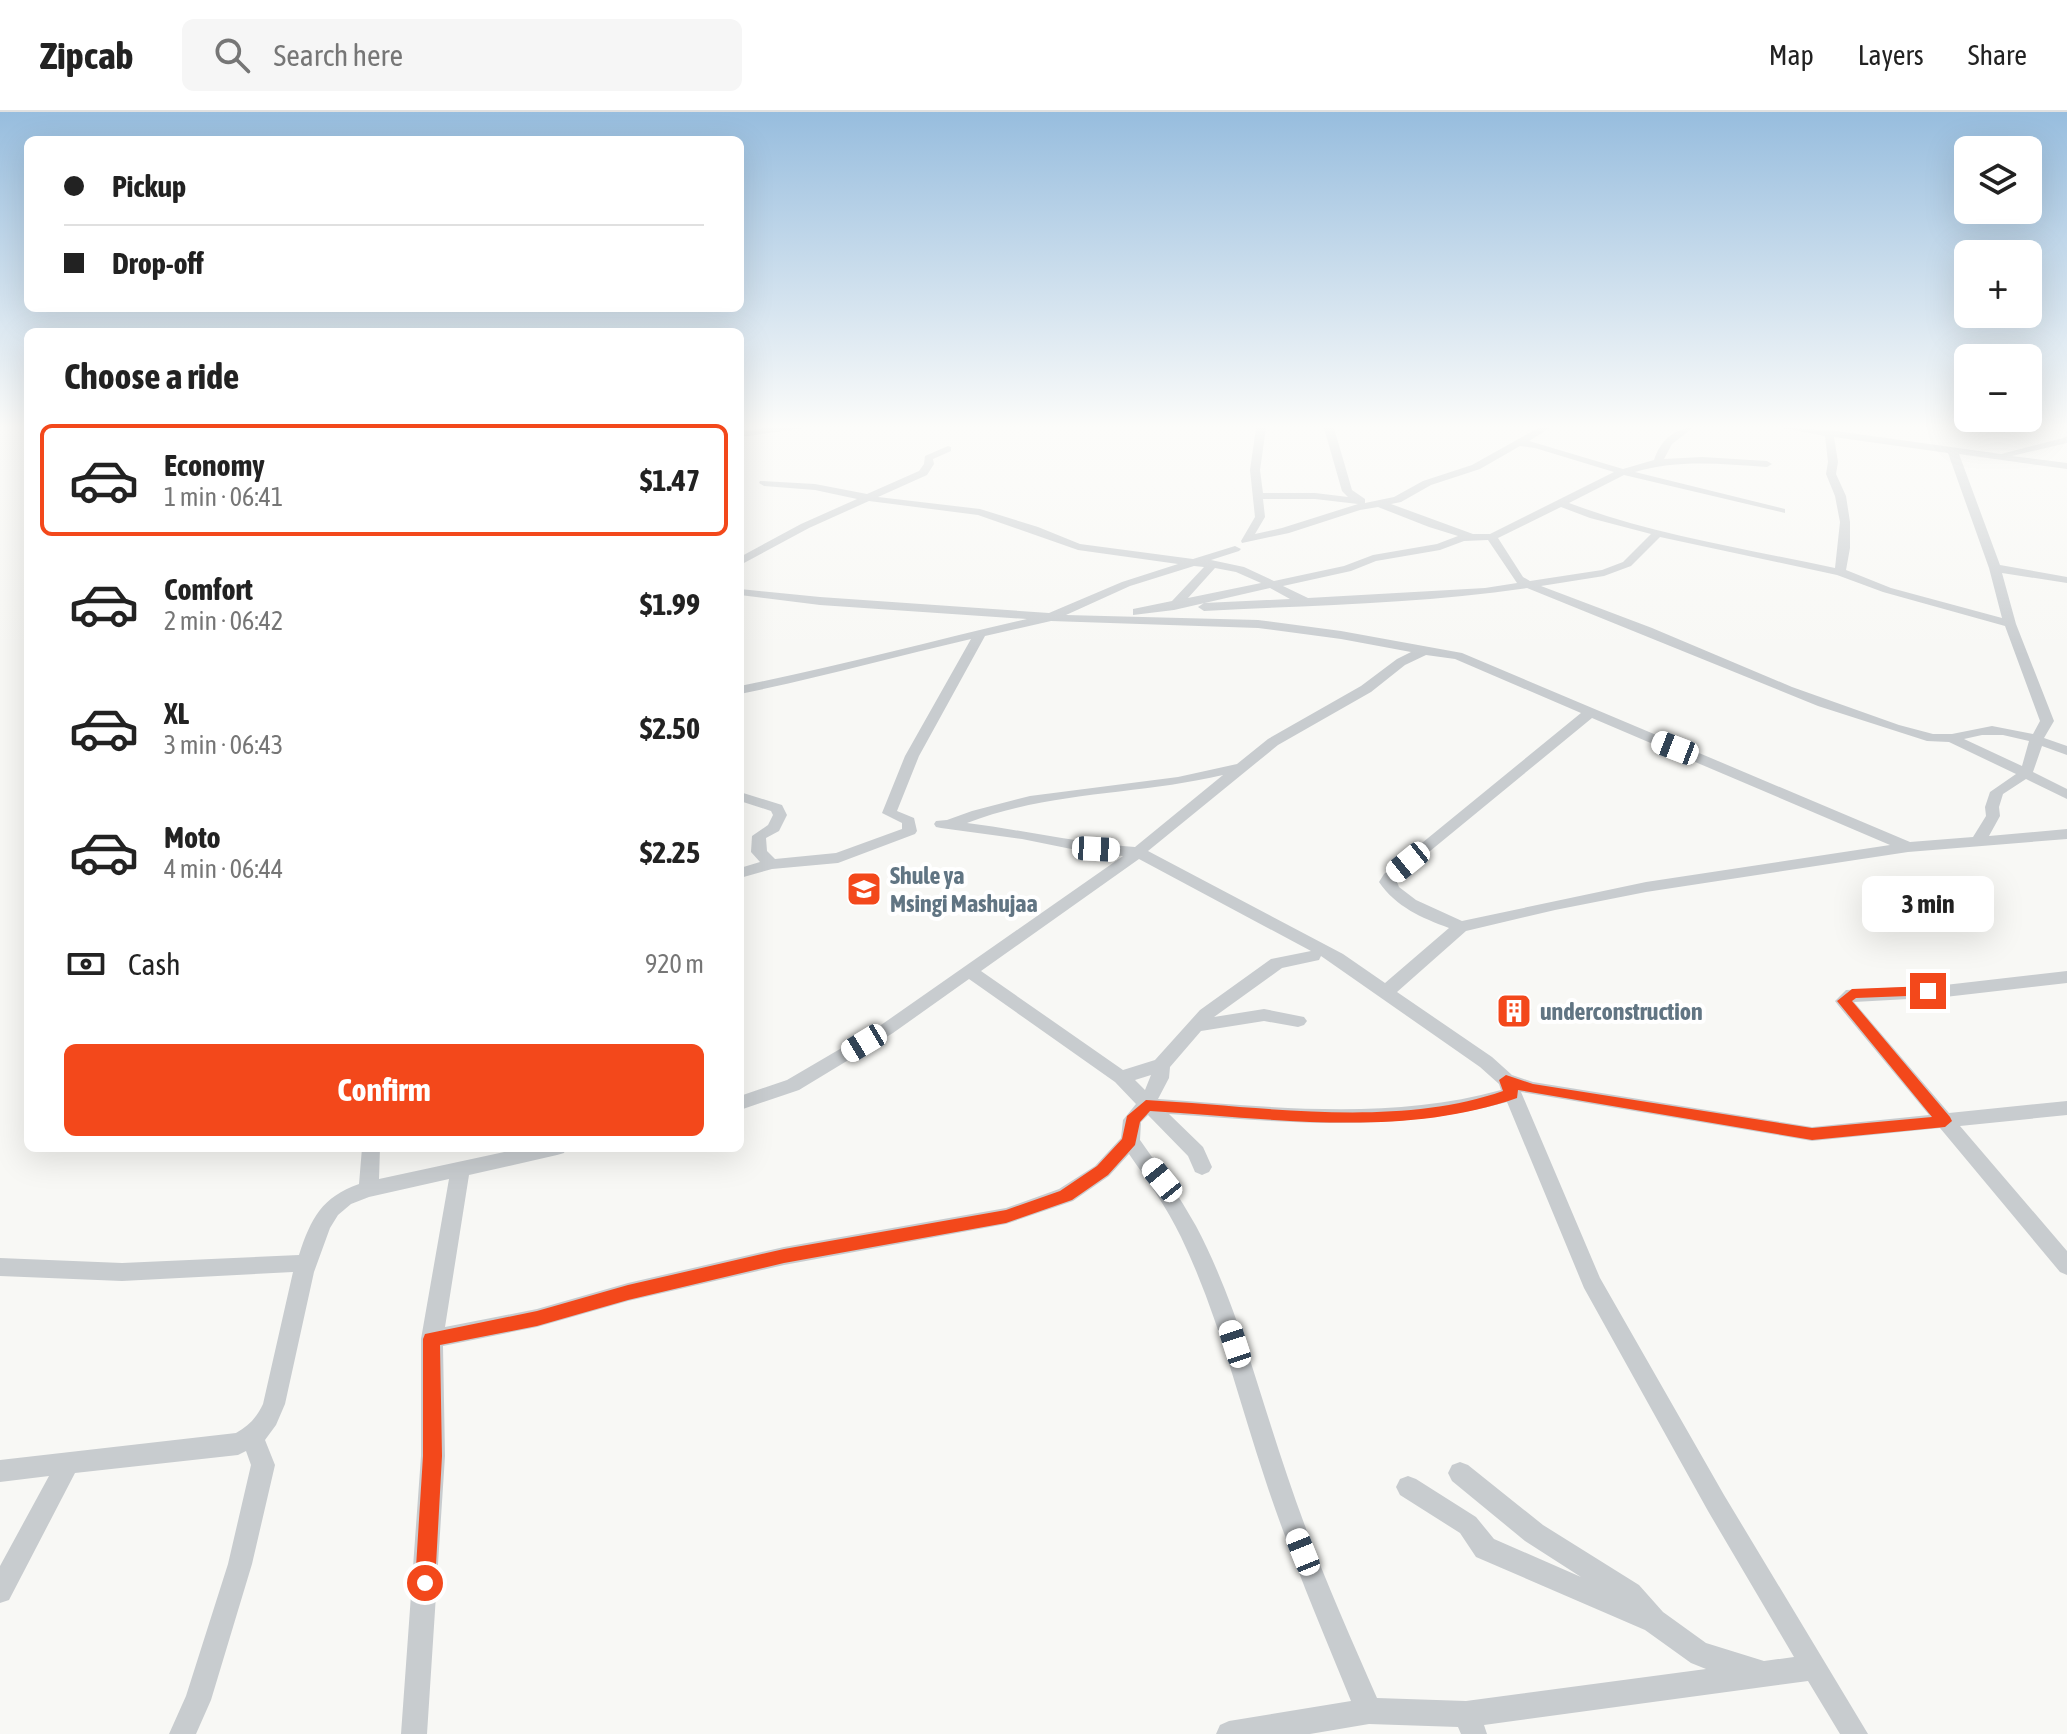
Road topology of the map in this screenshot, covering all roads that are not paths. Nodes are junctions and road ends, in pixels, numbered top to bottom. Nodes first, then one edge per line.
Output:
1 (856, 504) edge
2 (920, 504) edge
3 (1260, 504) edge
4 (1367, 504) edge
5 (1371, 504) edge
6 (1563, 504) joint
7 (1751, 504) edge
8 (1840, 504) edge
9 (1972, 504) edge
10 (1781, 511) dead end
11 (1658, 533) junction
12 (1477, 537) junction
13 (1492, 537) junction
14 (1248, 539) junction
15 (1235, 549) junction
16 (744, 559) edge
17 (1194, 562) junction
18 (1212, 564) junction
19 (1995, 568) junction
20 (1840, 572) junction
21 (2067, 580) edge
22 (1270, 584) junction
23 (1530, 585) junction
24 (744, 592) edge
25 (1306, 602) junction
26 (1174, 606) junction
27 (1051, 617) junction
28 (1097, 619) junction
29 (2010, 624) junction
30 (979, 636) junction
31 (1424, 651) junction
32 (744, 689) edge
33 (1589, 713) junction
34 (1954, 740) junction
35 (2036, 740) junction
36 (2067, 751) edge
37 (1243, 767) junction
38 (2025, 774) junction
39 (2067, 795) edge
40 (744, 797) edge
41 (2067, 834) edge
42 (1979, 840) junction
43 (1908, 847) junction
44 (1138, 852) junction
45 (771, 864) junction
46 (744, 872) edge
47 (1461, 927) junction
48 (1313, 956) dead end
49 (970, 972) junction
50 (2067, 977) edge
51 (1387, 991) junction
52 (1298, 1021) dead end
53 (1196, 1026) junction
54 (1161, 1065) junction
55 (1121, 1077) junction
56 (1509, 1087) junction
57 (744, 1102) edge
58 (1146, 1105) junction
59 (2067, 1108) edge
60 (1945, 1121) junction
61 (1130, 1141) junction
62 (371, 1152) edge
63 (539, 1152) edge
64 (1202, 1167) dead end
65 (460, 1169) junction
66 (369, 1189) junction
67 (2065, 1262) edge
68 (307, 1263) junction
69 (0, 1267) edge
70 (432, 1339) junction
71 (253, 1438) junction
72 (68, 1464) junction
73 (0, 1471) edge
74 (1460, 1473) dead end
75 (1408, 1487) dead end
76 (0, 1591) edge
77 (1654, 1621) junction
78 (1813, 1667) junction
79 (1765, 1673) junction
80 (1369, 1711) junction
81 (1470, 1724) edge
82 (182, 1734) edge
83 (414, 1734) edge
84 (1229, 1734) edge
85 (1855, 1734) edge

1 - 16 street
2 - 17 street
3 - 14 street
4 - 14 street
5 - 12 street
6 - 11 street
6 - 13 street
7 - 10 street
8 - 20 street
9 - 19 street
11 - 20 street
11 - 23 street
12 - 13 street
12 - 22 street
13 - 23 street
14 - 15 street
15 - 17 street
15 - 18 street
17 - 18 street
17 - 27 street
18 - 22 street
18 - 26 street
19 - 21 street
19 - 29 street
20 - 29 street
22 - 25 street
22 - 26 street
23 - 25 street
23 - 34 street
24 - 27 street
25 - 26 street
26 - 28 street
27 - 28 street
27 - 30 street
28 - 31 street
29 - 35 street
30 - 32 street
30 - 45 street
31 - 33 street
31 - 37 street
33 - 43 street
33 - 47 street
34 - 35 street
34 - 38 street
35 - 36 street
35 - 38 street
37 - 44 street
37 - 44 street
38 - 39 street
38 - 42 street
40 - 45 street
41 - 42 street
42 - 43 street
43 - 47 street
44 - 49 street
44 - 51 street
45 - 46 street
47 - 51 street
48 - 53 street
49 - 55 street
49 - 57 street
50 - 60 street
51 - 56 street
52 - 53 street
53 - 54 street
54 - 55 street
54 - 58 street
55 - 58 street
56 - 58 street
56 - 60 street
56 - 78 street
58 - 61 street
58 - 64 street
59 - 60 street
60 - 67 street
61 - 70 street
61 - 80 street
62 - 66 street
63 - 65 street
65 - 66 street
65 - 70 street
66 - 68 street
68 - 69 street
68 - 71 street
70 - 83 street
71 - 72 street
71 - 82 street
72 - 73 street
72 - 76 street
74 - 77 street
75 - 77 street
77 - 79 street
78 - 79 street
78 - 85 street
79 - 81 street
80 - 81 street
80 - 84 street

